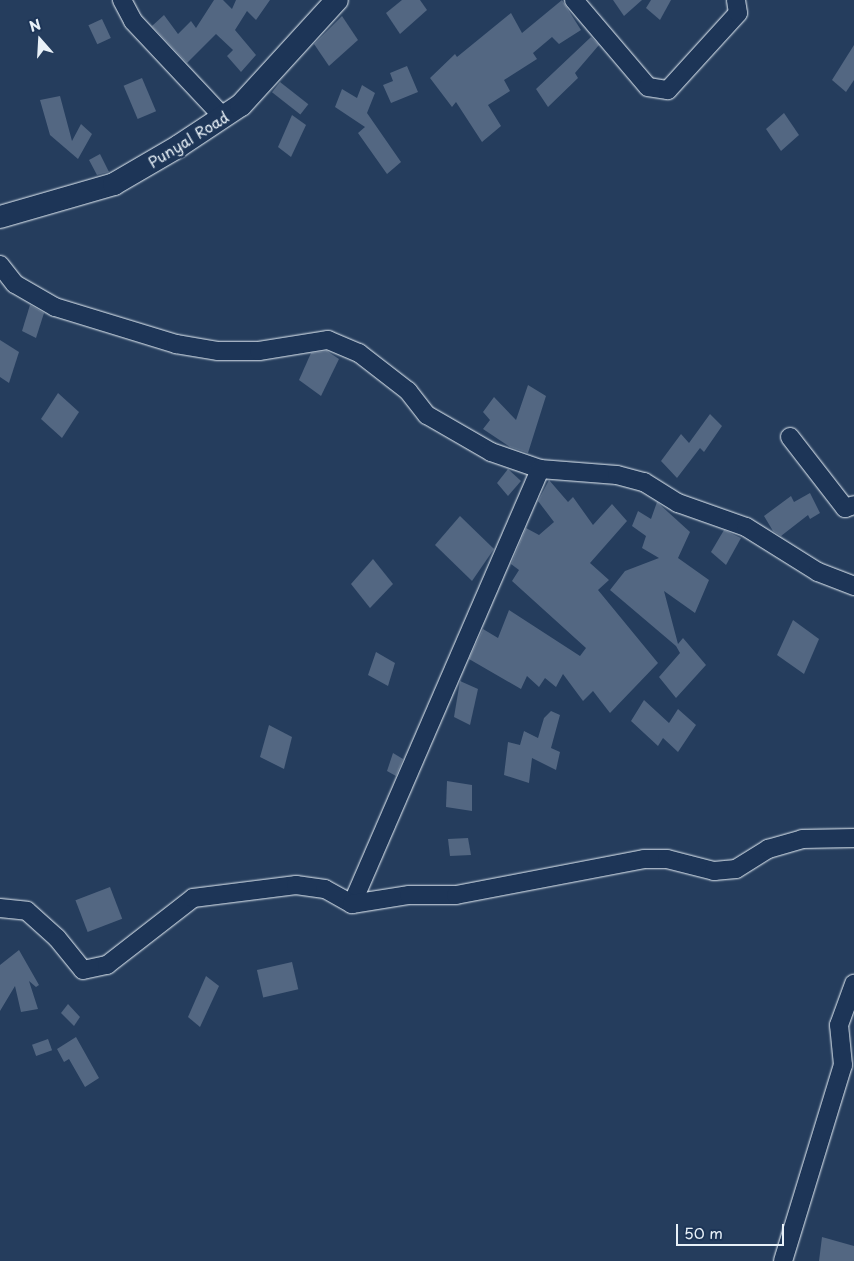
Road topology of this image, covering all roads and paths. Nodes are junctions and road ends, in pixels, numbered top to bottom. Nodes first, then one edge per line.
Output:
1 (122, 0) edge
2 (337, 0) edge
3 (574, 0) edge
4 (736, 0) edge
5 (223, 117) junction
6 (0, 217) edge
7 (0, 265) edge
8 (790, 437) dead end
9 (540, 469) junction
10 (854, 505) edge
11 (854, 586) edge
12 (854, 838) edge
13 (352, 904) junction
14 (0, 908) edge
15 (854, 984) edge
16 (783, 1261) edge

1 - 5 street
2 - 5 main road, Punyal Road
3 - 4 street
5 - 6 main road, Punyal Road
7 - 9 street
8 - 10 street
9 - 11 street
9 - 13 street
12 - 13 street
13 - 14 street
15 - 16 street

